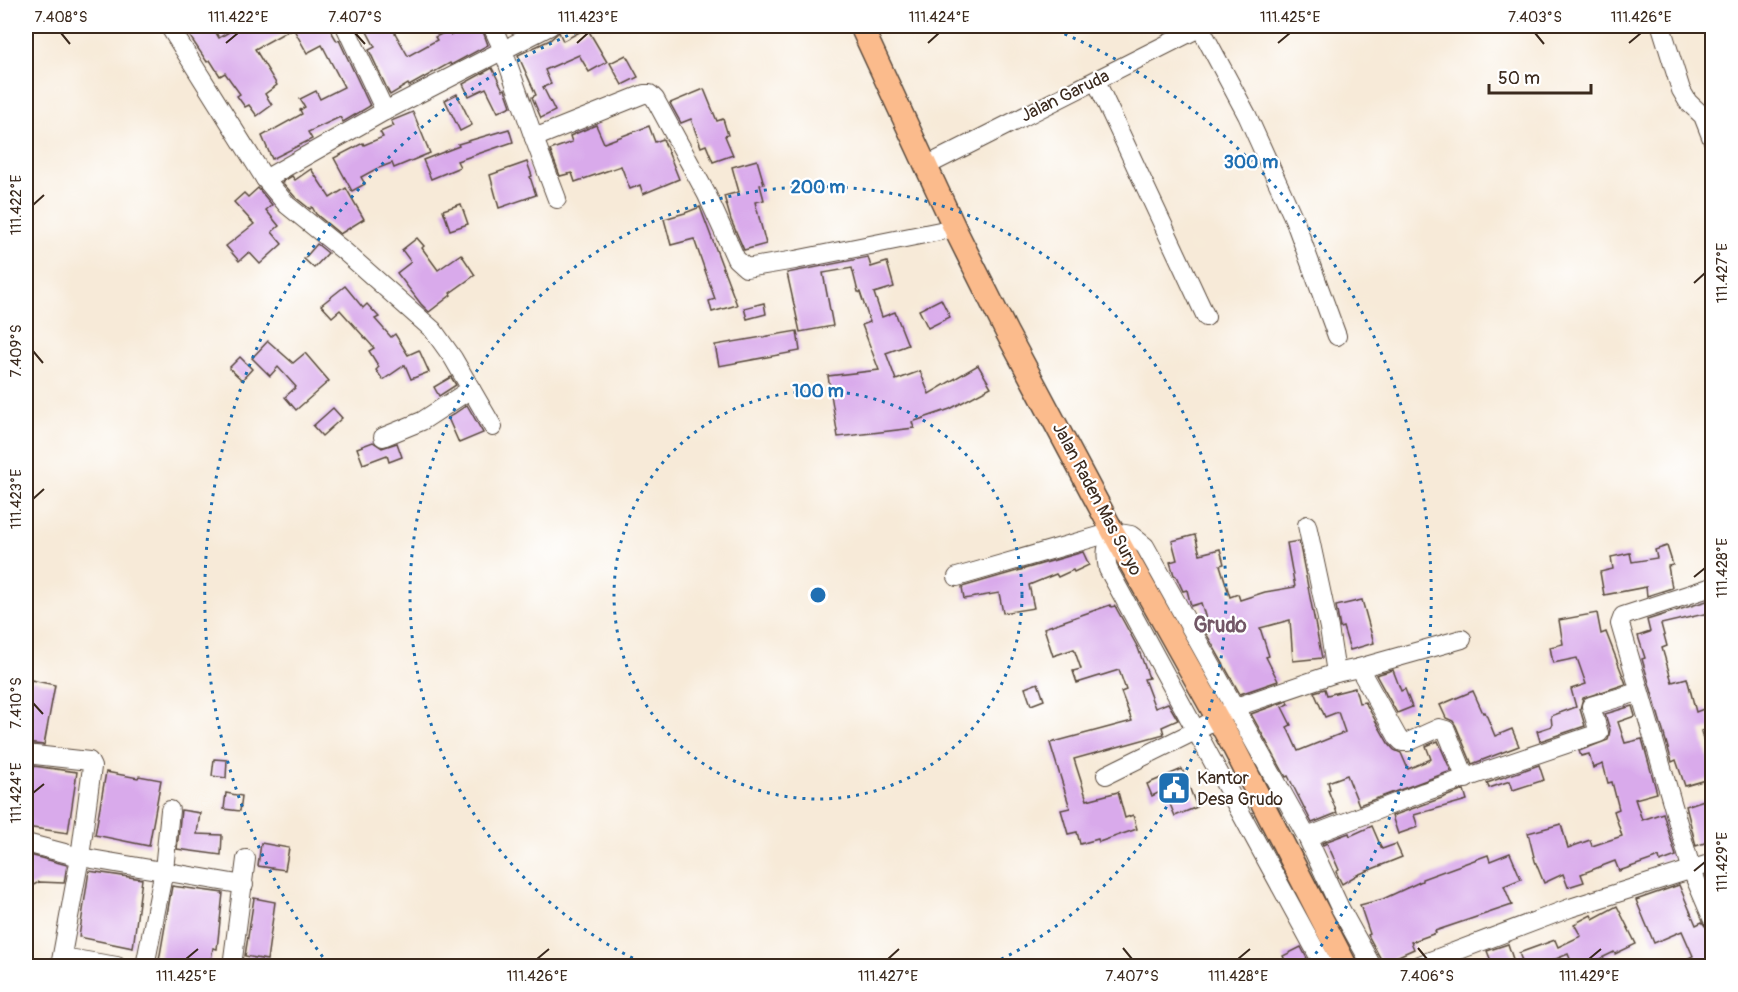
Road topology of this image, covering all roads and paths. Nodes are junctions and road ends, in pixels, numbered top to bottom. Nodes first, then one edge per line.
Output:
1 (35, 26) edge
2 (169, 26) edge
3 (345, 26) edge
4 (492, 26) edge
5 (550, 26) edge
6 (861, 26) edge
7 (1201, 26) edge
8 (1661, 26) edge
9 (26, 31) edge
10 (503, 50) junction
11 (1096, 81) junction
12 (386, 111) junction
13 (534, 138) junction
14 (1713, 139) edge
15 (926, 166) junction
16 (265, 178) junction
17 (556, 199) dead end
18 (955, 228) junction
19 (1206, 317) dead end
20 (1337, 336) dead end
21 (471, 389) junction
22 (493, 427) dead end
23 (382, 437) dead end
24 (1307, 525) dead end
25 (1113, 532) junction
26 (957, 577) dead end
27 (1713, 587) edge
28 (1462, 639) dead end
29 (1359, 668) junction
30 (1335, 673) junction
31 (1638, 692) junction
32 (1227, 712) junction
33 (1195, 731) junction
34 (26, 754) edge
35 (1106, 775) dead end
36 (1466, 779) junction
37 (170, 810) dead end
38 (1307, 837) junction
39 (26, 843) edge
40 (80, 857) junction
41 (246, 859) dead end
42 (1713, 863) edge
43 (164, 870) junction
44 (1692, 871) junction
45 (244, 885) junction
46 (1713, 918) edge
47 (61, 962) edge
48 (117, 966) edge
49 (145, 966) edge
50 (232, 966) edge
51 (1324, 966) edge
52 (1346, 966) edge
53 (1372, 966) edge
54 (1417, 966) edge

1 - 9 path
2 - 16 street
3 - 12 street
4 - 10 street
5 - 10 street
6 - 15 main road, Jalan Raden Mas Suryo
7 - 11 street, Jalan Garuda
7 - 20 street
8 - 14 street
10 - 12 street
10 - 13 street
11 - 15 street, Jalan Garuda
11 - 19 street
12 - 16 street
13 - 17 street
13 - 18 street
15 - 18 main road, Jalan Raden Mas Suryo
16 - 21 street
18 - 25 main road, Jalan Raden Mas Suryo
21 - 22 street
21 - 23 street
24 - 30 street
25 - 26 street
25 - 32 main road, Jalan Raden Mas Suryo
25 - 33 street
27 - 31 street
28 - 29 street
29 - 30 street
29 - 36 street
30 - 32 street
31 - 36 street
31 - 44 street
32 - 33 street
32 - 38 street
32 - 52 main road, Jalan Raden Mas Suryo
33 - 35 street
33 - 51 street
34 - 40 street
36 - 38 street
37 - 43 street
38 - 53 street
39 - 40 street
40 - 43 street
40 - 47 street
41 - 45 street
42 - 44 street
43 - 45 street
43 - 49 street
44 - 46 street
44 - 54 street
45 - 50 street
47 - 48 street

